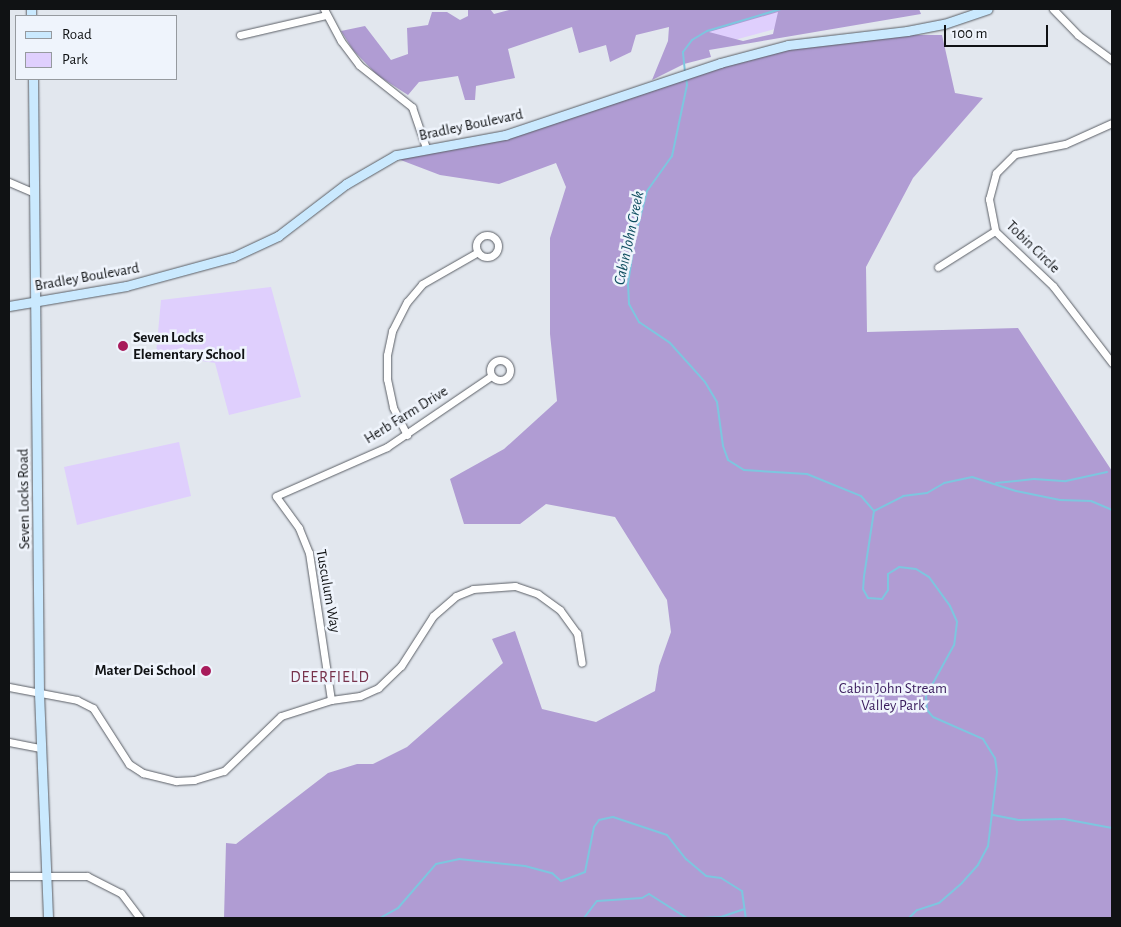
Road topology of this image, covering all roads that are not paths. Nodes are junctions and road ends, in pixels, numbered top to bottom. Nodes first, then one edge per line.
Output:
1 (988, 9) edge
2 (1053, 9) edge
3 (325, 12) edge
4 (240, 36) dead end
5 (1112, 60) edge
6 (32, 80) edge
7 (1112, 123) edge
8 (426, 148) junction
9 (9, 182) edge
10 (33, 192) junction
11 (995, 231) junction
12 (478, 252) dead end
13 (938, 267) dead end
14 (36, 300) junction
15 (9, 306) edge
16 (1112, 363) edge
17 (491, 376) dead end
18 (407, 434) junction
19 (276, 496) joint
20 (582, 663) dead end
21 (9, 687) edge
22 (39, 693) junction
23 (331, 700) junction
24 (9, 742) edge
25 (40, 748) junction
26 (45, 874) junction
27 (9, 876) edge
28 (48, 918) edge
29 (140, 918) edge

1 - 8 main road, Bradley Boulevard
2 - 5 street
3 - 4 street
3 - 8 street
6 - 10 main road, Seven Locks Road
7 - 11 street, Tobin Circle
8 - 14 main road, Bradley Boulevard
9 - 10 street
10 - 14 main road, Seven Locks Road
11 - 13 street
11 - 16 street, Tobin Circle
12 - 18 street
14 - 15 main road, Bradley Boulevard
14 - 22 main road, Seven Locks Road
17 - 18 street, Herb Farm Drive
18 - 19 street, Herb Farm Drive
19 - 23 street, Tusculum Way
20 - 23 street
21 - 22 street
22 - 23 street
22 - 25 main road, Seven Locks Road
24 - 25 street
25 - 26 main road, Seven Locks Road
26 - 27 street
26 - 28 main road, Seven Locks Road
26 - 29 street

